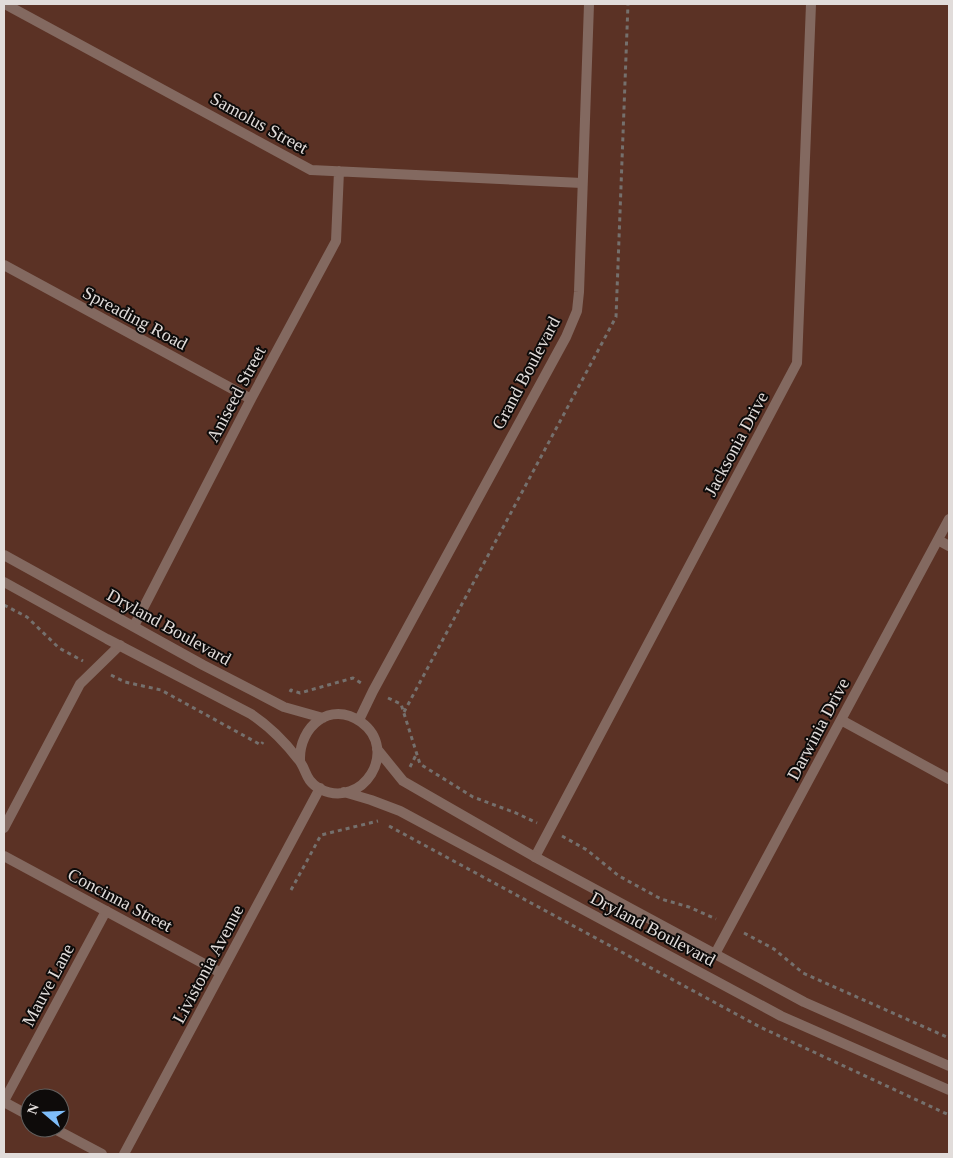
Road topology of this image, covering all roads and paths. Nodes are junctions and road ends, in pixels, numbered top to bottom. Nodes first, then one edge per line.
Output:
1 (5, 4) edge
2 (589, 4) edge
3 (811, 4) edge
4 (339, 171) junction
5 (582, 183) junction
6 (4, 265) edge
7 (251, 399) junction
8 (949, 519) edge
9 (938, 540) junction
10 (949, 546) edge
11 (4, 555) edge
12 (4, 582) edge
13 (4, 605) edge
14 (134, 626) junction
15 (120, 645) junction
16 (95, 668) junction
17 (323, 718) junction
18 (359, 720) junction
19 (841, 720) junction
20 (261, 746) dead end
21 (415, 748) dead end
22 (377, 749) junction
23 (417, 754) junction
24 (300, 760) junction
25 (949, 779) edge
26 (403, 781) junction
27 (320, 788) junction
28 (344, 792) junction
29 (389, 808) junction
30 (516, 813) dead end
31 (4, 828) edge
32 (571, 841) dead end
33 (4, 856) edge
34 (535, 857) junction
35 (291, 890) dead end
36 (689, 907) dead end
37 (106, 911) junction
38 (774, 949) dead end
39 (715, 954) junction
40 (221, 973) junction
41 (949, 1038) edge
42 (949, 1066) edge
43 (949, 1090) edge
44 (4, 1101) edge
45 (20, 1110) edge
46 (70, 1137) edge
47 (102, 1154) edge
48 (124, 1154) edge

1 - 4 street, Samolus Street
2 - 5 street, Grand Boulevard
3 - 34 street, Jacksonia Drive
4 - 5 street, Samolus Street
4 - 7 street, Aniseed Street
5 - 18 street, Grand Boulevard
6 - 7 street, Spreading Road
7 - 14 street, Aniseed Street
8 - 9 street, Darwinia Drive
9 - 10 street
9 - 19 street, Darwinia Drive
11 - 14 street, Dryland Boulevard
12 - 15 street
13 - 16 path
14 - 17 street, Dryland Boulevard
15 - 16 street
15 - 24 street
16 - 20 path
16 - 31 street
17 - 18 street
17 - 24 street
18 - 22 street
19 - 25 street
19 - 39 street, Darwinia Drive
21 - 23 path
22 - 26 street, Dryland Boulevard
22 - 28 street
23 - 26 path
23 - 30 path
24 - 27 street
26 - 34 street, Dryland Boulevard
27 - 28 street
27 - 40 street, Livistonia Avenue
28 - 29 street, Dryland Boulevard
29 - 35 path
29 - 43 street, Dryland Boulevard
32 - 36 path
33 - 37 street, Concinna Street
34 - 39 street, Dryland Boulevard
37 - 40 street, Concinna Street
37 - 44 street, Mauve Lane
38 - 41 path
39 - 42 street, Dryland Boulevard
40 - 48 street, Livistonia Avenue
44 - 45 street
46 - 47 street

